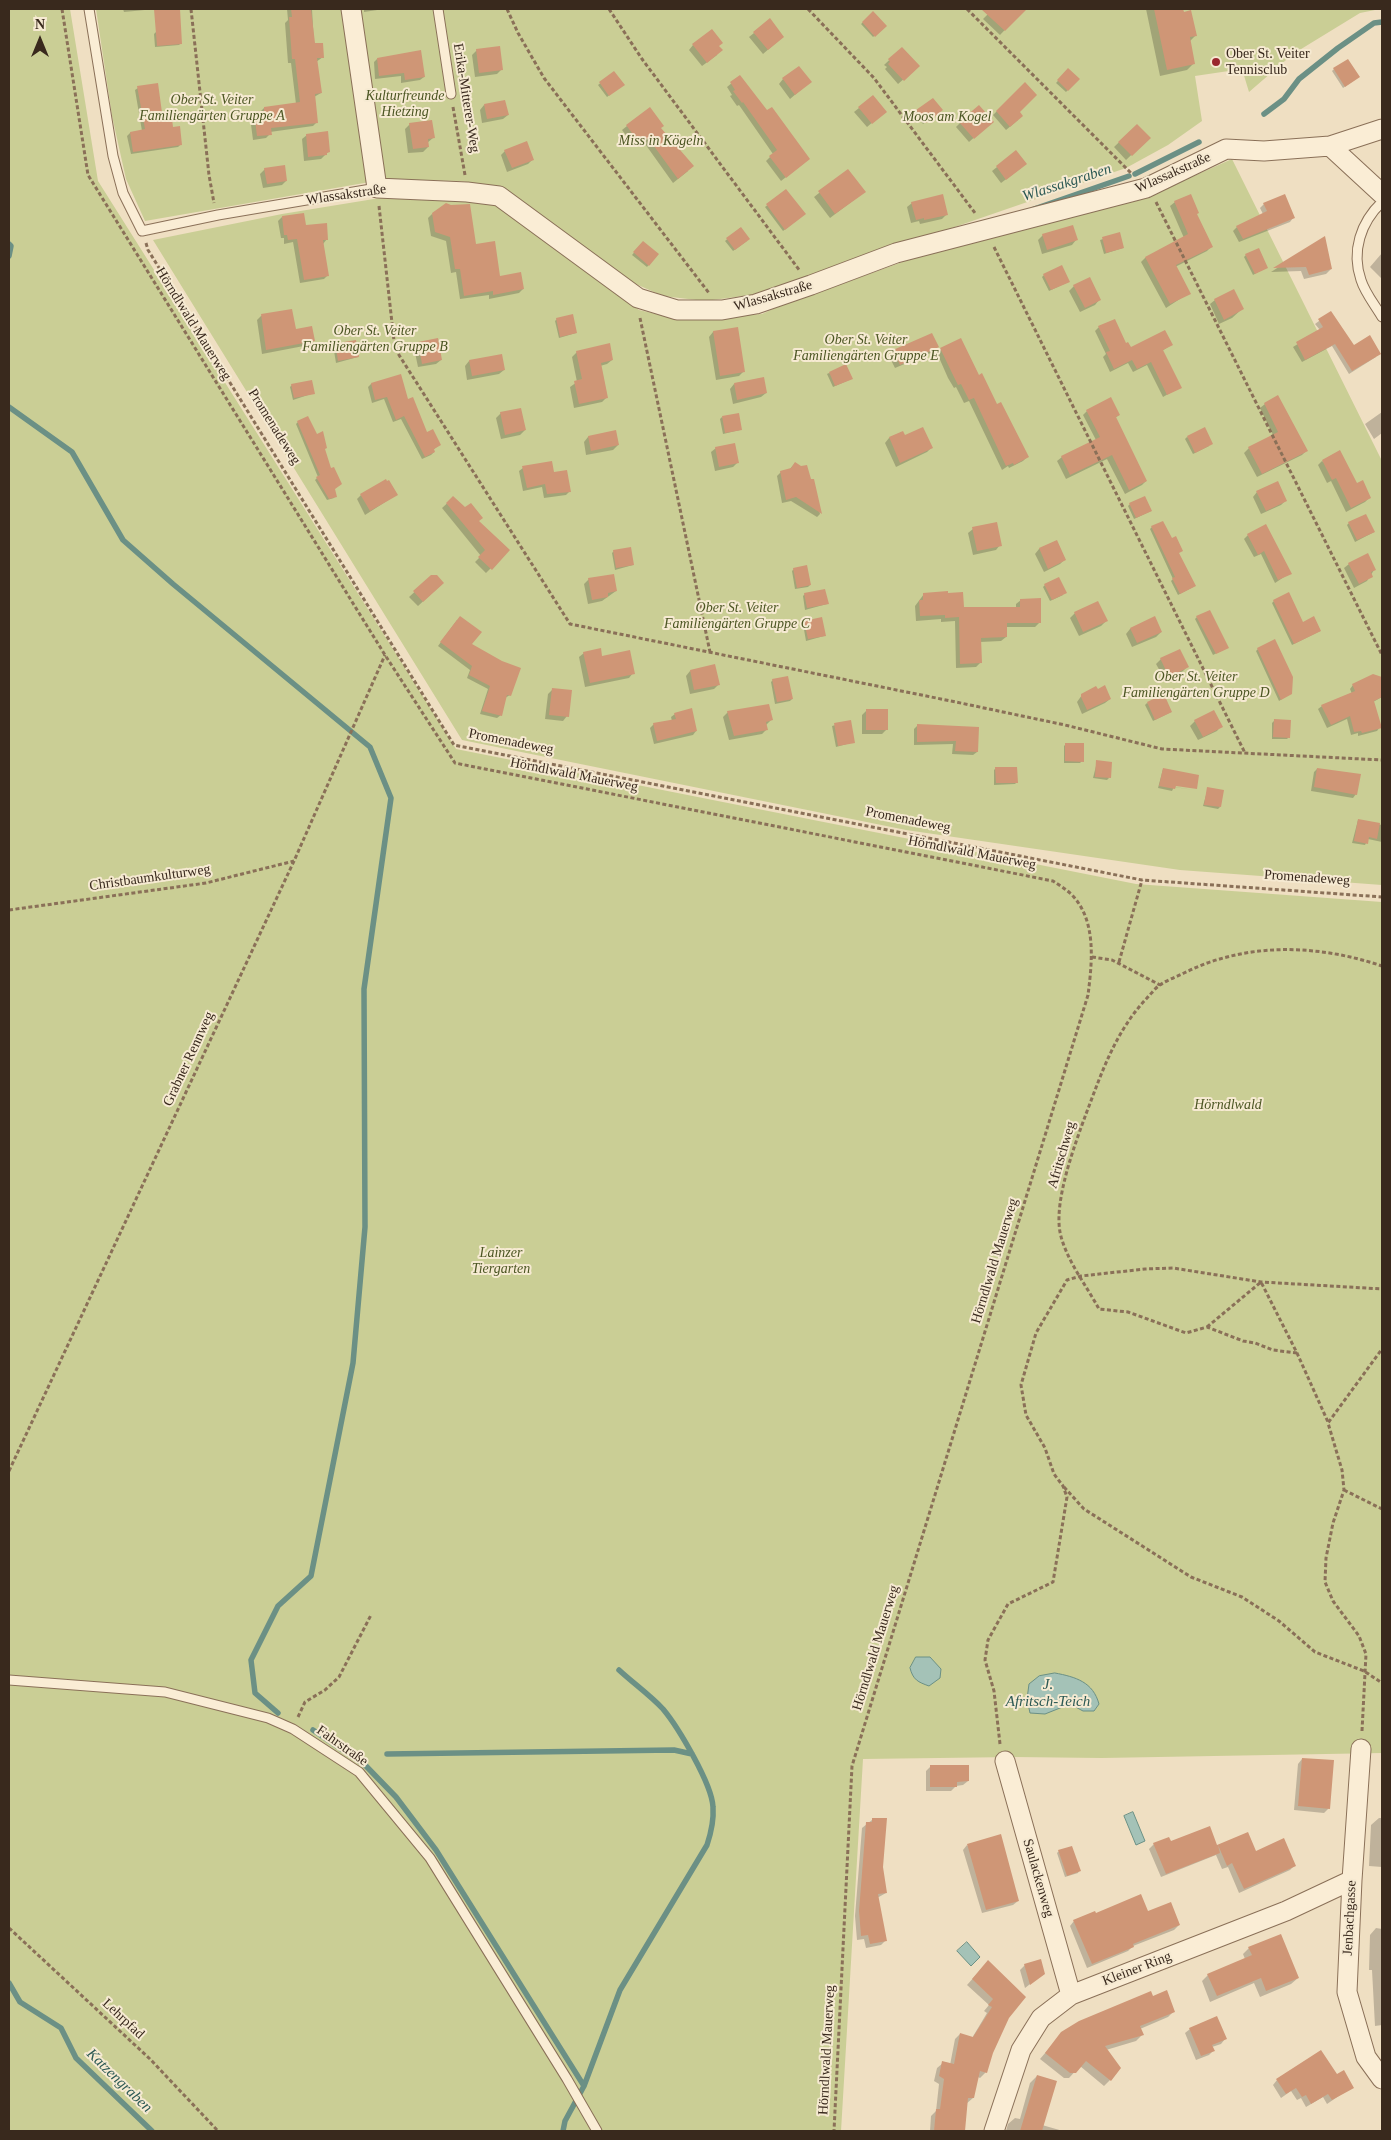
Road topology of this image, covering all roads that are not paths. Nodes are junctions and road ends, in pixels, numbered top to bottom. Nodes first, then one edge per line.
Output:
1 (89, 9) edge
2 (351, 9) edge
3 (438, 9) edge
4 (451, 94) road end
5 (1382, 129) edge
6 (1330, 146) junction
7 (377, 188) junction
8 (1382, 194) edge
9 (1382, 202) edge
10 (1382, 317) edge
11 (9, 1680) edge
12 (1361, 1749) road end
13 (1005, 1761) road end
14 (1352, 1880) junction
15 (1071, 1995) junction
16 (1382, 2079) edge
17 (597, 2131) edge
18 (994, 2131) edge

1 - 7 lane, Wlassakstraße
2 - 7 street
3 - 4 lane, Erika-Mitterer-Weg
5 - 6 street, Wlassakstraße
6 - 7 street, Wlassakstraße
6 - 8 street
9 - 10 lane
11 - 17 lane, Fahrstraße
12 - 14 street, Jenbachgasse
13 - 15 street, Saulackenweg
14 - 15 street, Kleiner Ring
14 - 16 street, Jenbachgasse
15 - 18 street, Kleiner Ring

